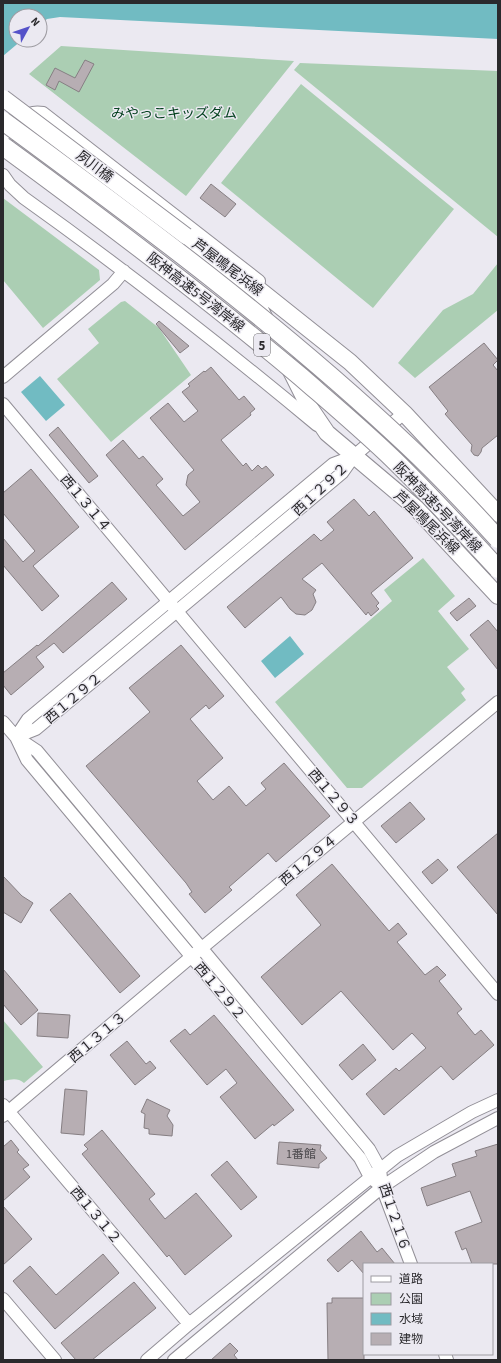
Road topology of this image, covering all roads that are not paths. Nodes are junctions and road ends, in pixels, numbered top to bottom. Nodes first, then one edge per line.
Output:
1 (3, 98) edge
2 (3, 121) edge
3 (3, 145) edge
4 (3, 175) edge
5 (186, 236) junction
6 (124, 271) junction
7 (314, 333) junction
8 (3, 377) edge
9 (3, 404) edge
10 (404, 413) junction
11 (327, 433) junction
12 (354, 456) junction
13 (498, 514) edge
14 (498, 539) edge
15 (498, 569) edge
16 (498, 596) edge
17 (169, 601) junction
18 (178, 611) junction
19 (498, 702) edge
20 (3, 722) edge
21 (16, 737) junction
22 (354, 822) junction
23 (202, 948) junction
24 (192, 957) junction
25 (498, 994) edge
26 (498, 1100) edge
27 (5, 1111) edge
28 (498, 1118) edge
29 (380, 1169) junction
30 (370, 1177) junction
31 (382, 1187) junction
32 (411, 1263) edge
33 (3, 1299) edge
34 (189, 1324) junction
35 (55, 1360) edge
36 (147, 1360) edge
37 (174, 1360) edge

1 - 5 main road, 夙川橋, bridge
2 - 14 highway, 阪神高速5号湾岸線 / 5, bridge
3 - 7 street
3 - 15 highway, 阪神高速5号湾岸線 / 5, bridge
4 - 6 street
5 - 7 main road, 芦屋鳴尾浜線
5 - 11 main road, 芦屋鳴尾浜線
6 - 8 street
6 - 11 street
7 - 10 main road, 芦屋鳴尾浜線
9 - 17 street, 西１３１４
10 - 12 street
10 - 13 main road, 芦屋鳴尾浜線
11 - 12 main road, 芦屋鳴尾浜線
12 - 16 main road, 芦屋鳴尾浜線
12 - 17 street, 西１２９２
12 - 18 street, 西１２９２
17 - 18 street, 西１２９３
17 - 21 street, 西１２９２
18 - 21 street, 西１２９２
18 - 22 street, 西１２９３
19 - 22 street, 西１２９４
20 - 21 street
21 - 23 street, 西１２９２
21 - 24 street, 西１２９２
22 - 23 street, 西１２９４
22 - 25 street, 西１２９３
23 - 24 street, 西１２９４
23 - 29 street, 西１２９２
24 - 27 street, 西１３１３
24 - 30 street, 西１２９２
26 - 29 street
27 - 34 street, 西１３１２
28 - 31 street
29 - 30 street
29 - 31 street, 西１２１６
30 - 31 street, 西１２９２
30 - 34 street
31 - 32 street, 西１２１６
31 - 37 street
33 - 35 street
34 - 36 street

